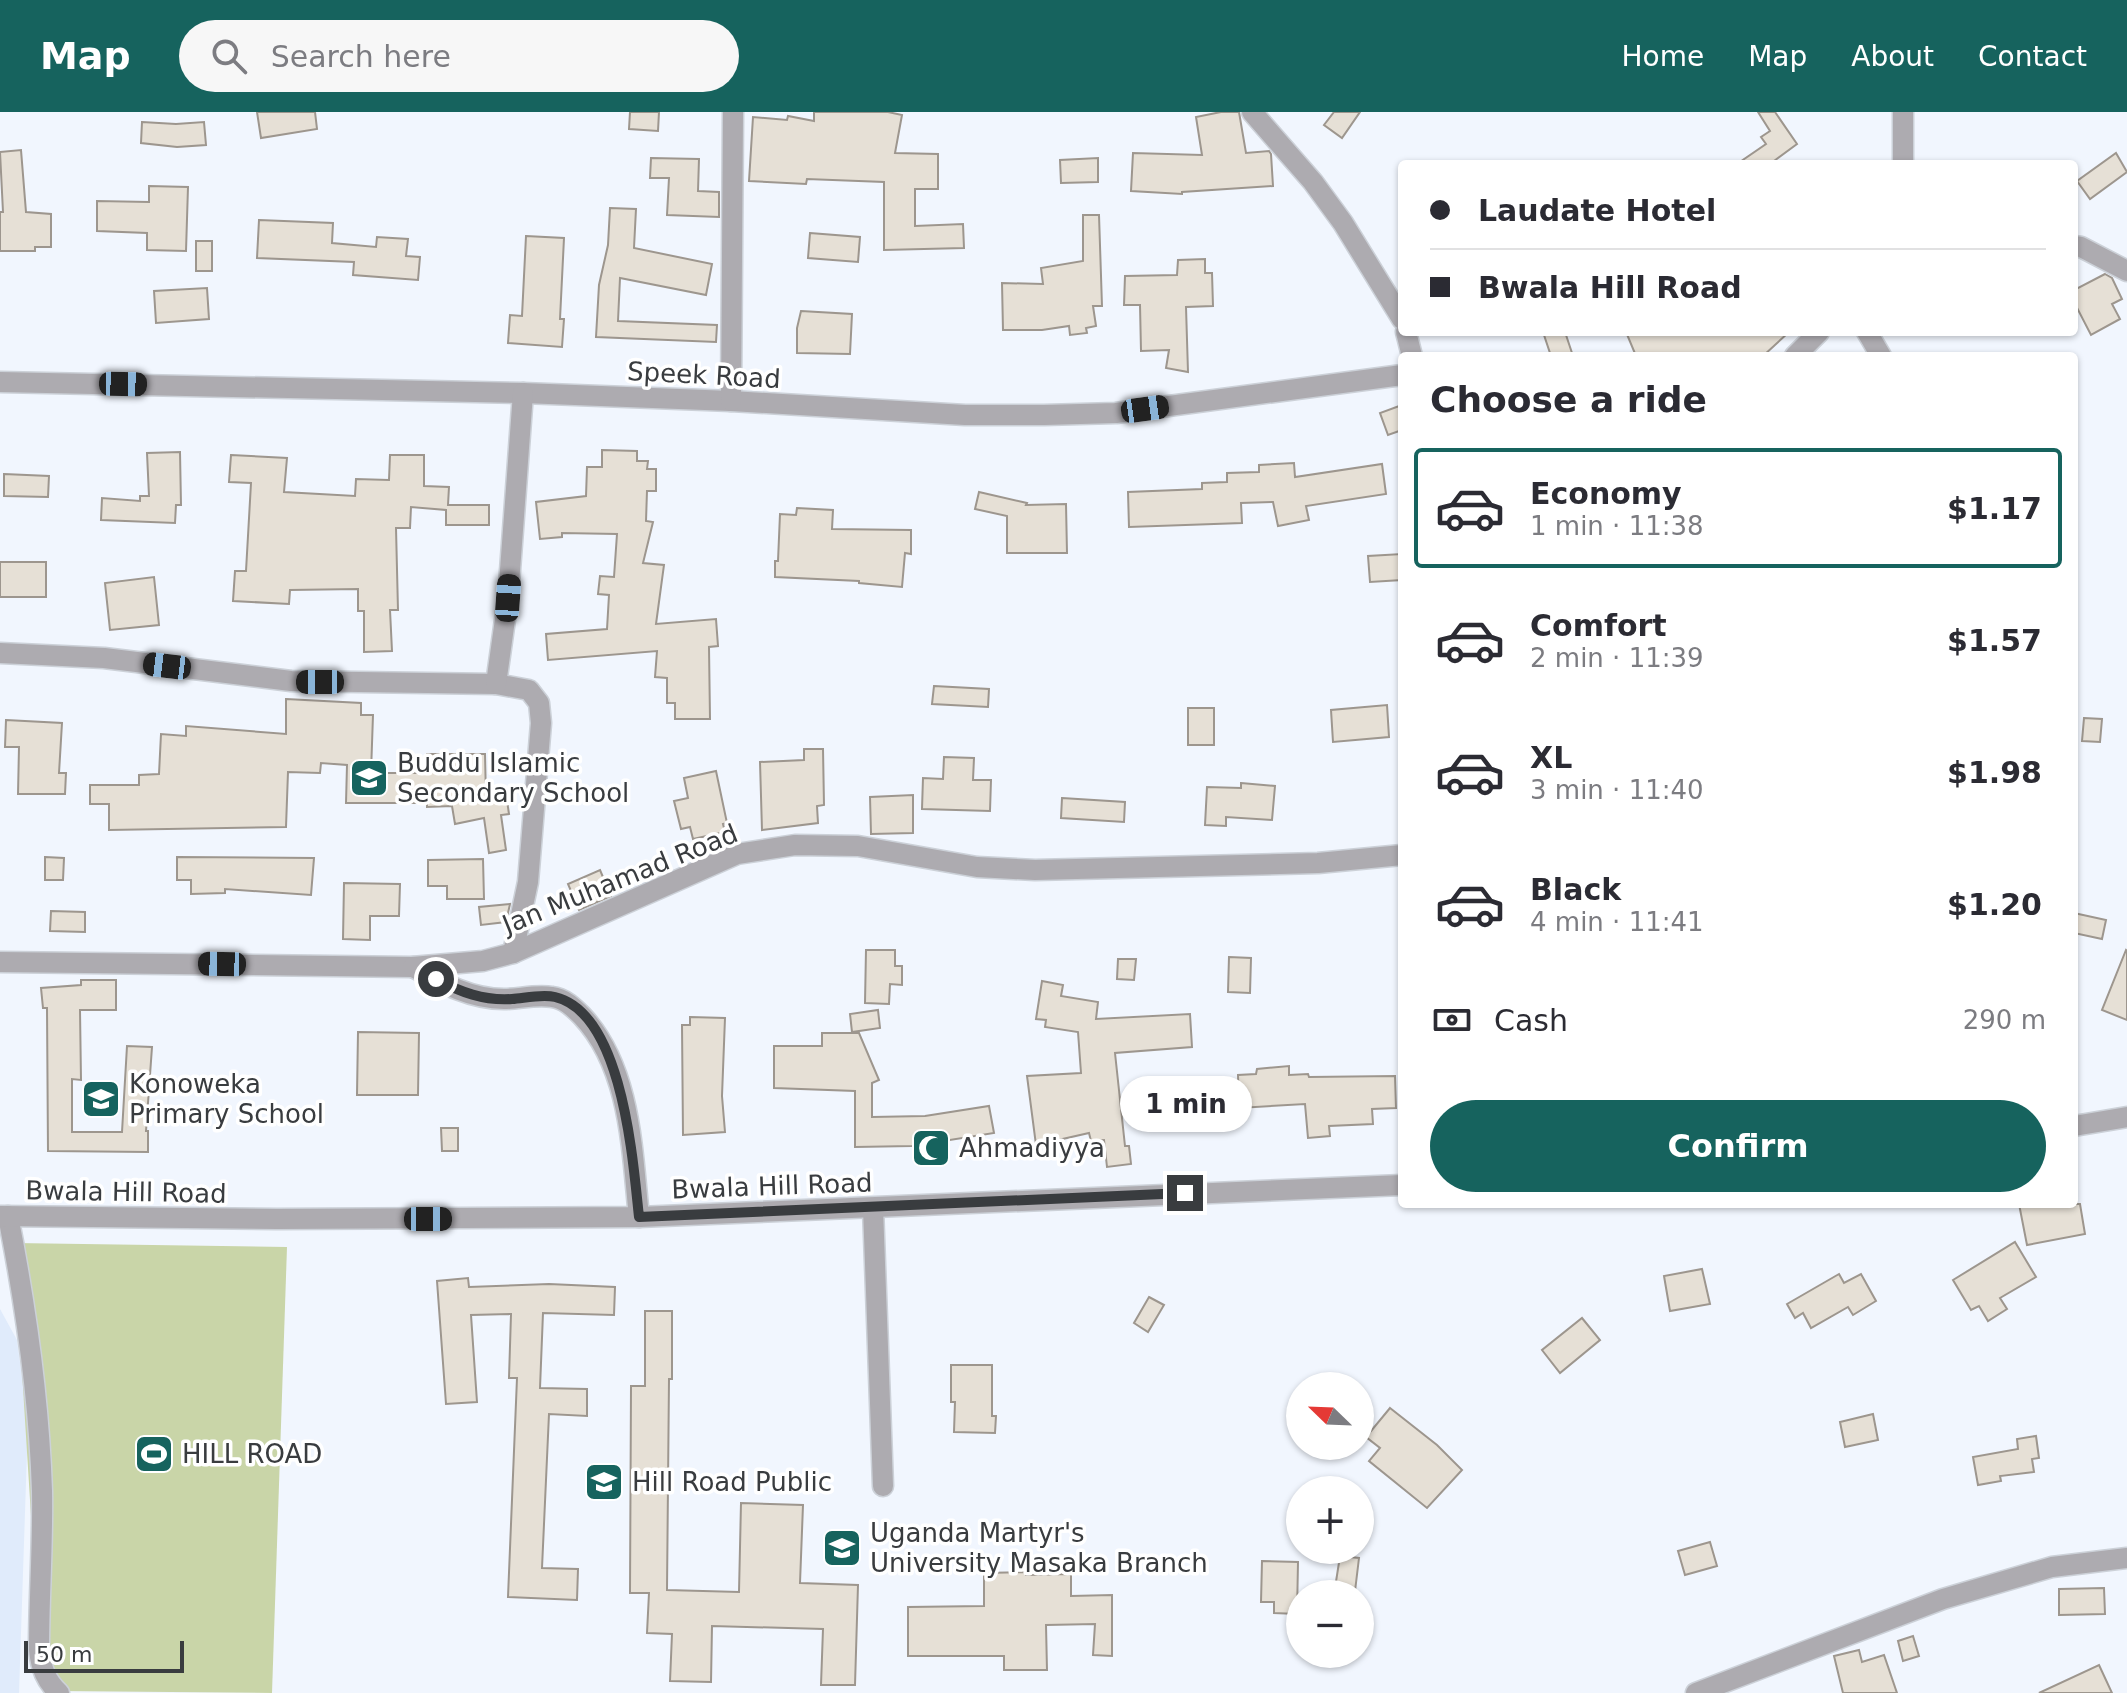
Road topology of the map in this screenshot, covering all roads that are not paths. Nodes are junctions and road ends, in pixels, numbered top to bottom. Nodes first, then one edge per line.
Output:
1 (733, 112) edge
2 (1252, 112) edge
3 (1903, 112) edge
4 (1903, 160) edge
5 (2078, 247) edge
6 (2127, 271) edge
7 (1398, 312) edge
8 (1815, 336) edge
9 (1799, 352) edge
10 (1398, 376) edge
11 (0, 382) edge
12 (523, 393) junction
13 (731, 401) junction
14 (0, 653) edge
15 (496, 684) junction
16 (1398, 855) edge
17 (513, 953) junction
18 (0, 962) edge
19 (412, 967) junction
20 (2127, 1117) edge
21 (2078, 1125) edge
22 (1398, 1185) edge
23 (873, 1208) junction
24 (4, 1216) edge
25 (639, 1217) junction
26 (883, 1486) dead end
27 (2127, 1558) edge
28 (59, 1693) edge
29 (1696, 1693) edge

1 - 13 street
2 - 7 street
3 - 4 street
5 - 6 street
8 - 9 street
10 - 13 street, Speek Road
11 - 12 street, Speek Road
12 - 13 street, Speek Road
12 - 15 street
14 - 15 street
15 - 17 street
16 - 17 street, Jan Muhamad Road
17 - 19 street, Jan Muhamad Road
18 - 19 street, Jan Muhamad Road
19 - 25 street
20 - 21 street
22 - 23 street, Bwala Hill Road
23 - 25 street, Bwala Hill Road
23 - 26 street
24 - 25 street, Bwala Hill Road
24 - 28 street
27 - 29 street

